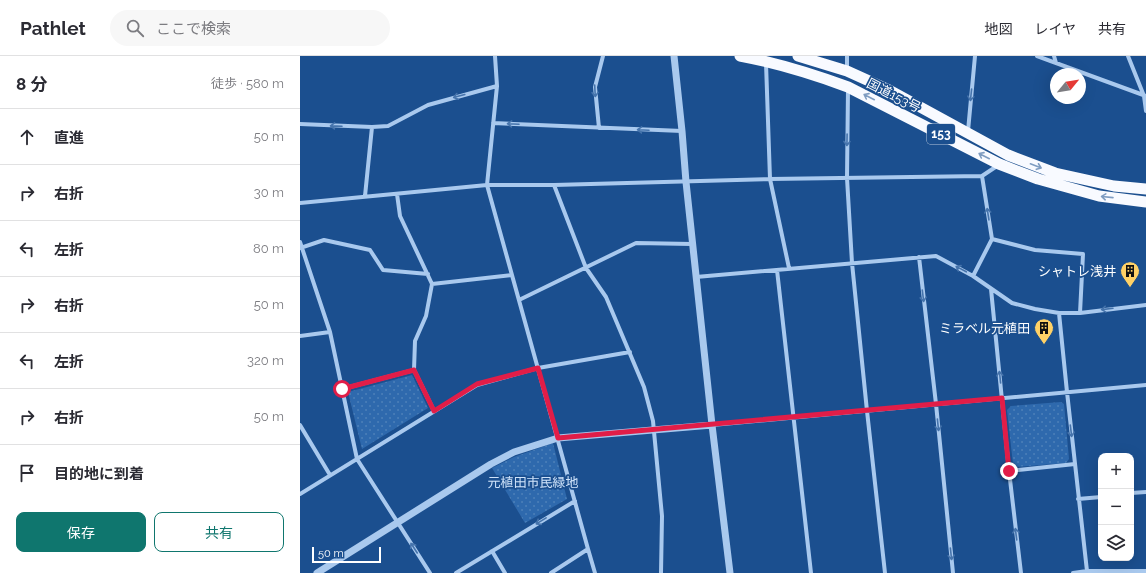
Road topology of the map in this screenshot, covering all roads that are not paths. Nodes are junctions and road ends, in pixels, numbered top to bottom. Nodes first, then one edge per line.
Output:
1 (495, 56) edge
2 (603, 56) edge
3 (674, 56) edge
4 (740, 56) edge
5 (798, 56) edge
6 (847, 56) edge
7 (975, 56) edge
8 (1037, 56) edge
9 (1054, 56) edge
10 (1128, 56) edge
11 (766, 61) junction
12 (1056, 63) junction
13 (847, 71) junction
14 (497, 86) junction
15 (848, 87) junction
16 (1145, 96) edge
17 (1146, 111) edge
18 (493, 123) junction
19 (300, 124) edge
20 (372, 127) junction
21 (599, 128) junction
22 (682, 131) junction
23 (968, 133) junction
24 (1000, 164) junction
25 (982, 176) junction
26 (847, 178) junction
27 (770, 179) junction
28 (686, 182) junction
29 (487, 185) junction
30 (554, 185) junction
31 (1146, 189) edge
32 (397, 194) junction
33 (365, 196) junction
34 (1146, 202) edge
35 (300, 203) edge
36 (992, 239) junction
37 (300, 242) edge
38 (692, 244) junction
39 (301, 248) edge
40 (919, 257) junction
41 (852, 263) junction
42 (586, 268) junction
43 (789, 268) junction
44 (777, 270) junction
45 (428, 274) junction
46 (512, 275) junction
47 (696, 276) junction
48 (973, 276) junction
49 (432, 284) junction
50 (991, 289) junction
51 (519, 300) junction
52 (1146, 305) edge
53 (1059, 313) junction
54 (1080, 313) junction
55 (330, 332) junction
56 (300, 336) edge
57 (630, 352) junction
58 (538, 368) junction
59 (414, 370) junction
60 (1146, 385) edge
61 (342, 389) junction
62 (1067, 392) junction
63 (1002, 398) junction
64 (936, 404) junction
65 (434, 411) junction
66 (867, 411) junction
67 (793, 418) junction
68 (300, 425) edge
69 (712, 425) junction
70 (654, 430) junction
71 (558, 438) junction
72 (357, 459) junction
73 (1075, 464) junction
74 (1009, 471) junction
75 (330, 475) junction
76 (1146, 492) edge
77 (1134, 493) edge
78 (300, 494) edge
79 (1098, 496) edge
80 (1078, 499) junction
81 (575, 501) junction
82 (398, 522) junction
83 (588, 549) junction
84 (492, 551) junction
85 (1087, 571) junction
86 (1146, 571) edge
87 (317, 573) edge
88 (430, 573) edge
89 (456, 573) edge
90 (505, 573) edge
91 (552, 573) edge
92 (595, 573) edge
93 (661, 573) edge
94 (730, 573) edge
95 (811, 573) edge
96 (885, 573) edge
97 (953, 573) edge
98 (1021, 573) edge
99 (1073, 573) edge

1 - 14 street
2 -> 21 street
3 - 22 street
4 - 11 highway, 国道153号 / 153
5 - 13 highway, 国道153号 / 153
6 - 13 street
7 -> 23 street
8 - 12 street
9 - 12 street
10 - 16 street
11 - 15 highway, 国道153号 / 153
11 - 27 street
12 - 16 street
13 - 23 highway, 国道153号 / 153
14 - 18 street
14 -> 20 street
24 -> 15 highway, 国道153号 / 153
15 -> 26 street
16 - 17 street
21 -> 18 street
18 - 29 street
20 -> 19 street
20 - 33 street
22 -> 21 street
22 - 28 street
23 -> 31 highway, 国道153号 / 153
24 - 25 street
34 -> 24 highway, 国道153号 / 153
25 - 26 street
36 -> 25 street
26 - 27 street
26 - 41 street
27 - 28 street
27 - 43 street
28 - 30 street
28 - 38 street
29 - 30 street
29 - 32 street
29 - 46 street
30 - 42 street
32 - 33 street
32 - 45 street
33 - 35 street
36 - 48 street
36 - 54 street
37 - 39 street
38 - 42 street
38 - 47 street
39 - 45 street
39 - 55 street
40 - 41 street
48 -> 40 street
40 -> 64 street
41 - 43 street
41 - 66 street
42 - 51 street
42 - 57 street
43 - 44 street
44 - 47 street
44 - 67 street
45 - 49 street
46 - 49 street
46 - 51 street
47 - 69 street
48 - 50 street
49 - 59 street
50 - 53 street
63 -> 50 street
51 - 58 street
52 -> 54 street
53 - 54 street
53 - 62 street
55 - 56 street
55 - 61 street
57 - 58 street
57 - 70 street
58 - 65 street
58 - 71 street
59 - 61 street
59 - 65 street
60 - 62 street
61 - 72 street
62 - 63 street
62 -> 73 street
63 - 64 street
63 - 74 street
64 - 66 street
64 -> 97 street
65 - 72 street
66 - 67 street
66 - 96 street
67 - 69 street
67 - 95 street
68 - 75 street
69 - 70 street
69 - 94 street
70 - 71 street
70 - 93 street
71 - 81 street
71 - 82 street
72 - 75 street
72 - 82 street
73 - 74 street
73 - 80 street
98 -> 74 street
75 - 78 street
76 - 77 street
79 - 80 street
80 - 85 street
81 - 83 street
81 -> 84 street
82 - 87 street
88 -> 82 street
83 - 91 street
83 - 92 street
84 - 89 street
84 - 90 street
85 - 86 street
85 - 99 street

